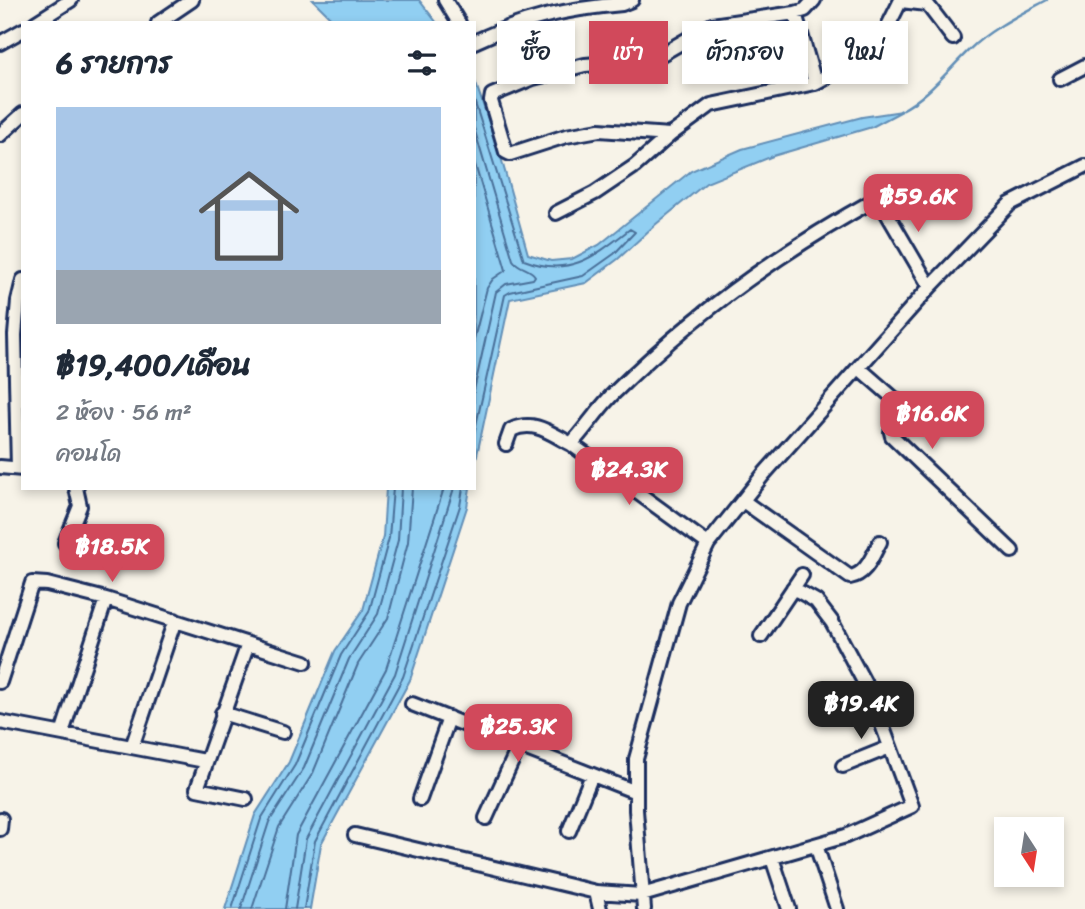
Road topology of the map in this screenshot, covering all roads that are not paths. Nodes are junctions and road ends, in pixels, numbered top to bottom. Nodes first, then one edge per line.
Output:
1 (71, 0) edge
2 (192, 0) edge
3 (445, 0) edge
4 (632, 0) edge
5 (814, 0) edge
6 (901, 0) edge
7 (795, 13) junction
8 (39, 21) edge
9 (161, 21) edge
10 (458, 21) edge
11 (21, 31) edge
12 (953, 38) dead end
13 (476, 41) edge
14 (0, 43) edge
15 (1085, 66) edge
16 (1060, 79) dead end
17 (816, 83) junction
18 (21, 116) edge
19 (0, 135) edge
20 (670, 135) junction
21 (1085, 166) edge
22 (556, 214) dead end
23 (930, 287) junction
24 (21, 295) edge
25 (859, 368) junction
26 (20, 381) edge
27 (506, 444) dead end
28 (570, 444) junction
29 (0, 467) edge
30 (20, 468) edge
31 (76, 490) edge
32 (743, 501) junction
33 (65, 542) dead end
34 (880, 542) dead end
35 (708, 544) junction
36 (1012, 551) dead end
37 (802, 575) dead end
38 (793, 588) junction
39 (106, 599) junction
40 (176, 620) junction
41 (761, 636) dead end
42 (248, 644) junction
43 (305, 662) dead end
44 (0, 682) edge
45 (868, 690) junction
46 (412, 704) dead end
47 (821, 709) dead end
48 (222, 713) junction
49 (449, 718) junction
50 (0, 722) edge
51 (283, 732) dead end
52 (62, 733) junction
53 (519, 746) junction
54 (132, 747) junction
55 (890, 747) junction
56 (205, 761) junction
57 (844, 766) dead end
58 (592, 775) junction
59 (636, 792) junction
60 (246, 799) dead end
61 (420, 799) dead end
62 (486, 818) dead end
63 (569, 831) dead end
64 (355, 835) dead end
65 (816, 845) junction
66 (772, 859) junction
67 (596, 892) junction
68 (642, 895) junction
69 (600, 909) edge
70 (644, 909) edge
71 (789, 909) edge
72 (837, 909) edge

1 - 8 street
2 - 9 street
3 - 10 street
4 - 13 street
5 - 7 street
6 - 12 street
6 - 17 street
7 - 17 street
7 - 20 street
11 - 14 street
15 - 16 street
17 - 20 street
18 - 19 street
20 - 22 street
21 - 23 street
23 - 25 street
23 - 28 street
24 - 26 street
25 - 32 street
25 - 36 street
26 - 30 street
27 - 28 street
28 - 35 street
29 - 30 street
31 - 33 street
32 - 34 street
32 - 35 street
35 - 59 street
37 - 38 street
38 - 41 street
38 - 45 street
39 - 40 street
39 - 44 street
39 - 52 street
40 - 42 street
40 - 54 street
42 - 43 street
42 - 48 street
45 - 47 street
45 - 55 street
46 - 49 street
48 - 51 street
48 - 56 street
49 - 53 street
49 - 61 street
50 - 52 street
52 - 54 street
53 - 58 street
53 - 62 street
54 - 56 street
55 - 57 street
55 - 65 street
56 - 60 street
58 - 59 street
58 - 63 street
59 - 68 street
64 - 67 street
65 - 66 street
65 - 72 street
66 - 68 street
66 - 71 street
67 - 68 street
67 - 69 street
68 - 70 street

